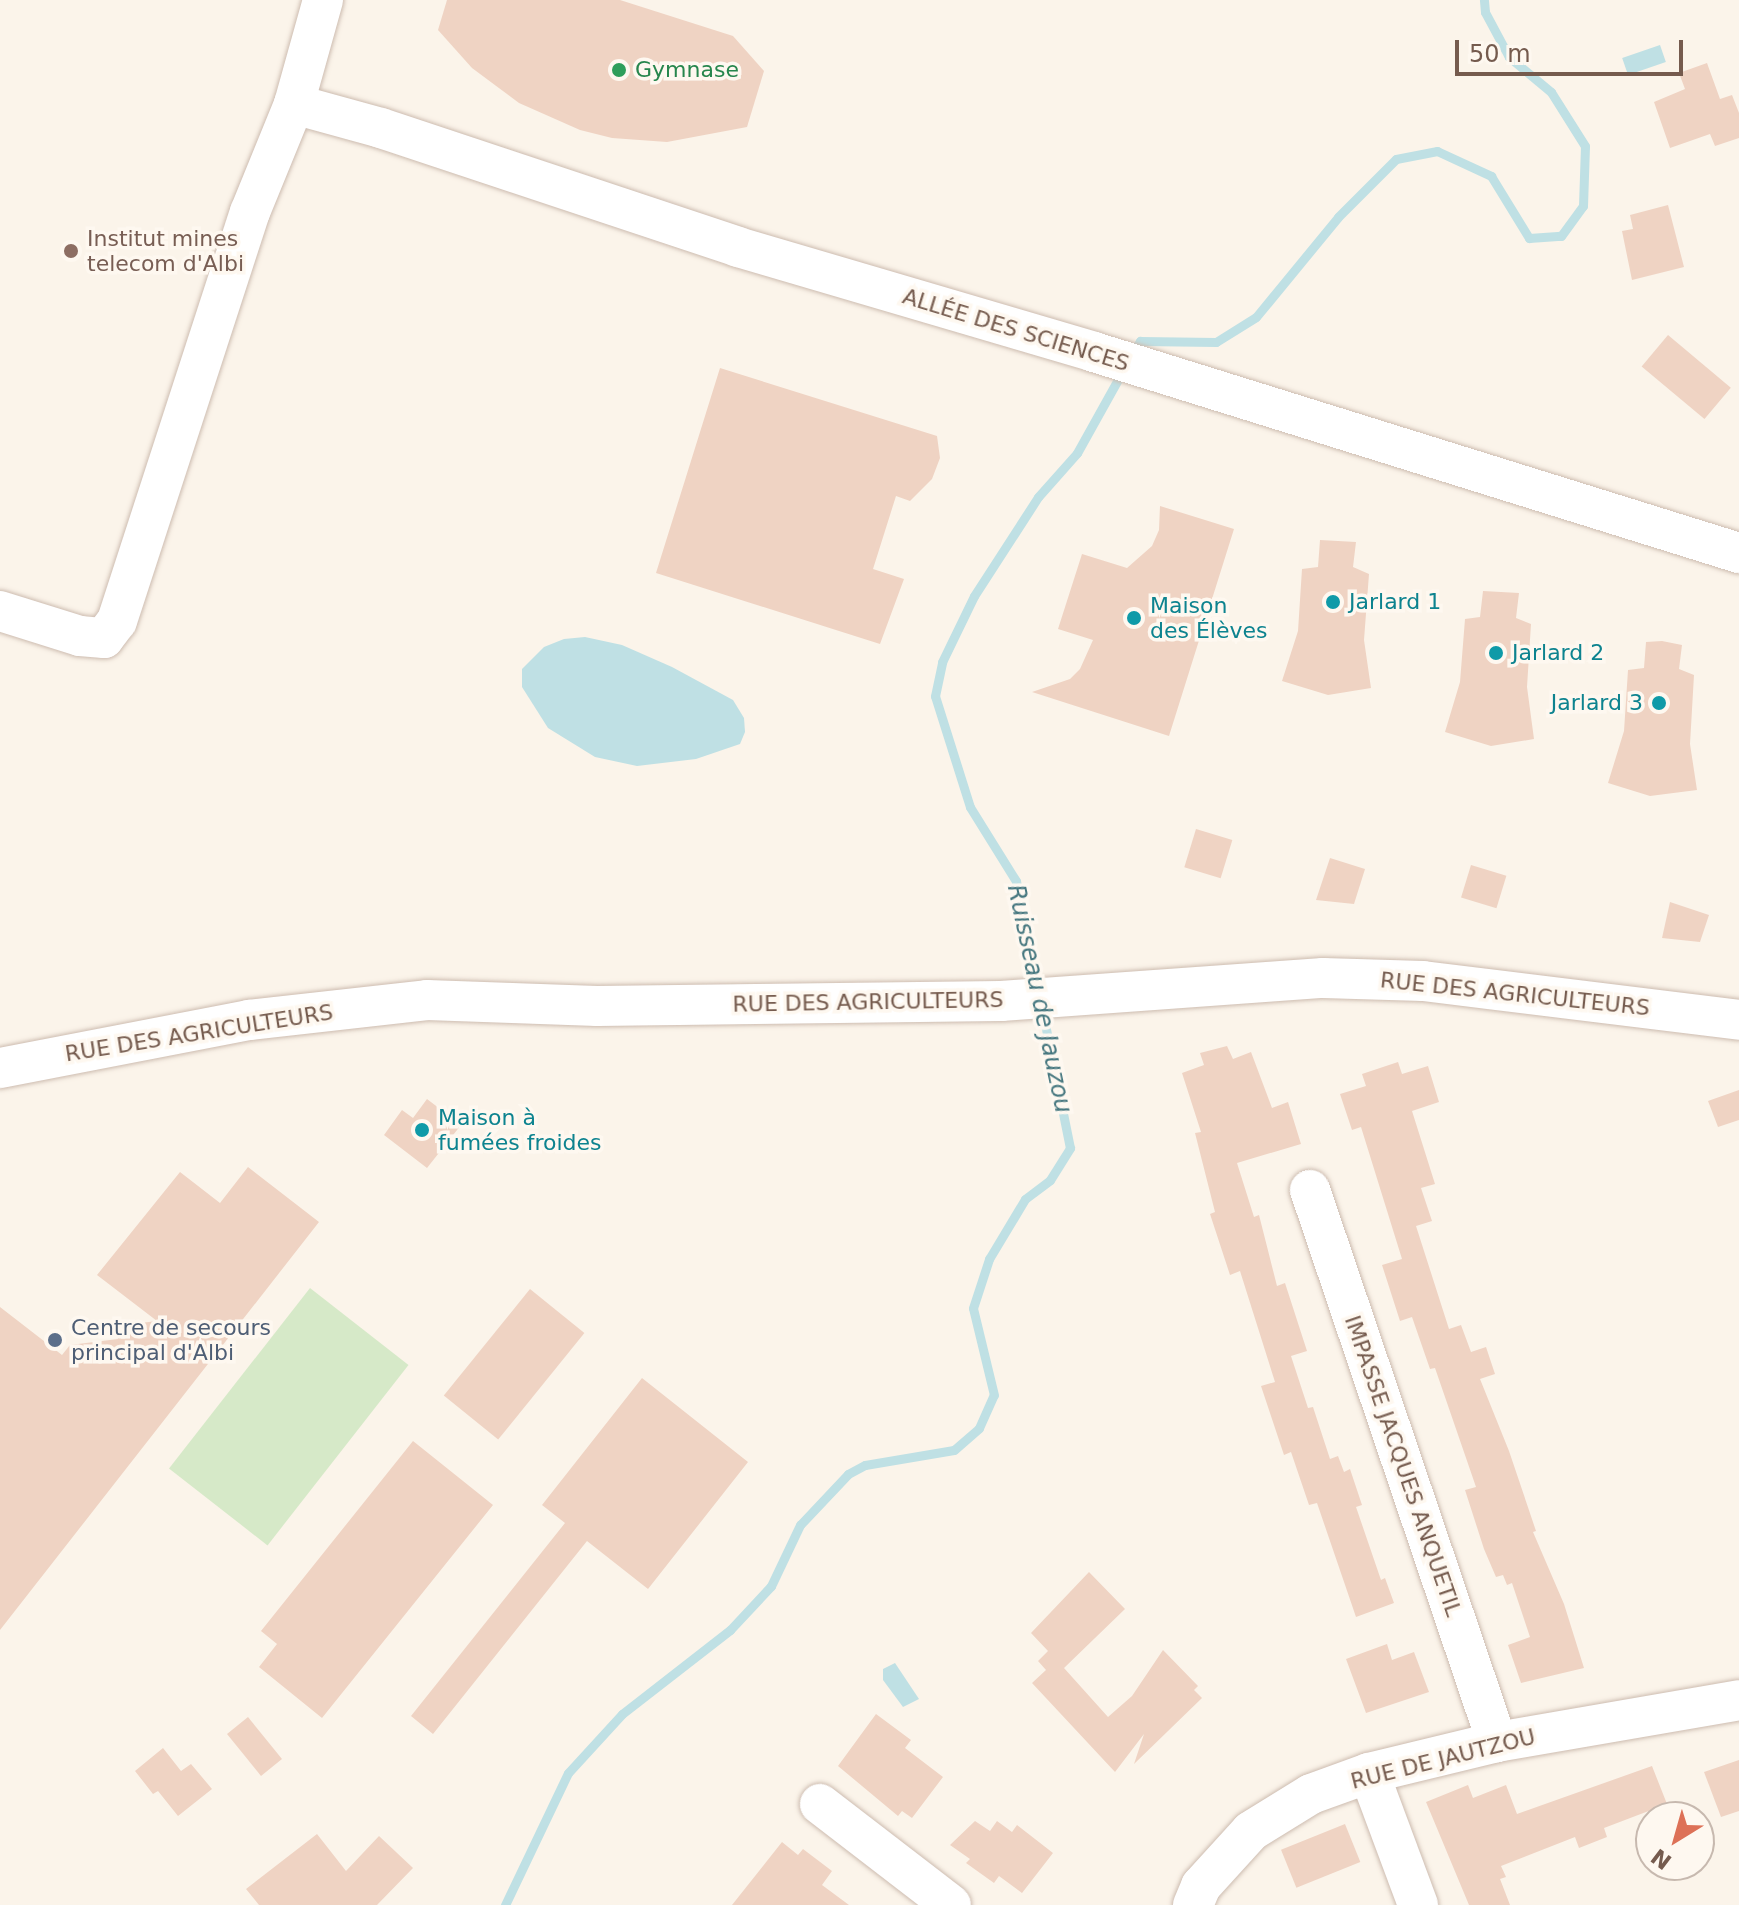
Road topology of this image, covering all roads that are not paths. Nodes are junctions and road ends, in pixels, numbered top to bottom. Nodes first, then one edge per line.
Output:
1 (323, 0) edge
2 (294, 104) junction
3 (1739, 553) edge
4 (0, 611) edge
5 (1739, 1020) edge
6 (0, 1068) edge
7 (1310, 1190) dead end
8 (1739, 1700) edge
9 (1497, 1742) junction
10 (1369, 1773) junction
11 (820, 1804) dead end
12 (951, 1905) edge
13 (1193, 1905) edge
14 (1418, 1905) edge

1 - 2 street
2 - 3 street, ALLÉE DES SCIENCES
2 - 4 street
5 - 6 street, RUE DES AGRICULTEURS
7 - 9 street, IMPASSE JACQUES ANQUETIL
8 - 9 street, RUE DE JAUTZOU
9 - 10 street, RUE DE JAUTZOU
10 - 13 street, RUE DE JAUTZOU
10 - 14 street
11 - 12 street

